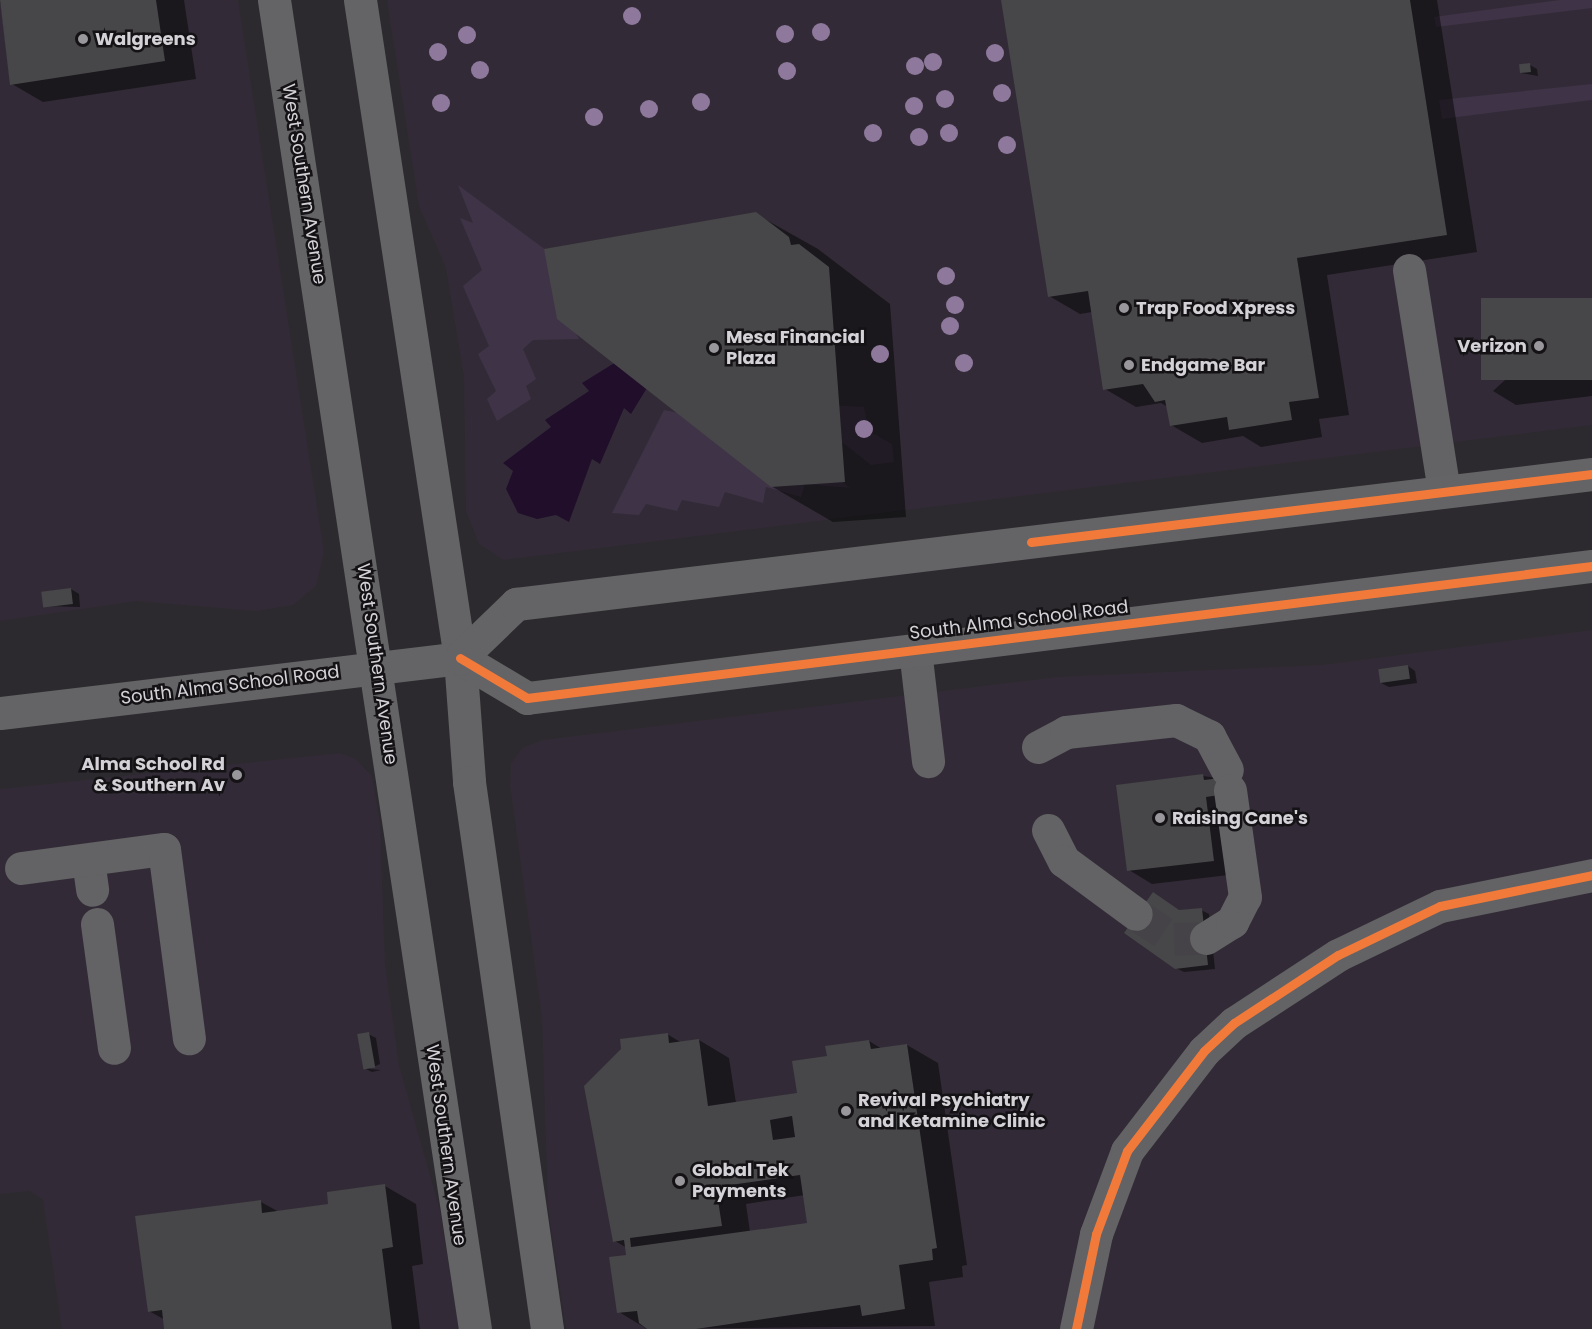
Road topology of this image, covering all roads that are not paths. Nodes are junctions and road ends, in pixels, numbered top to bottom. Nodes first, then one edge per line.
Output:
1 (274, 0) edge
2 (360, 0) edge
3 (1409, 270) dead end
4 (1592, 474) edge
5 (1444, 491) junction
6 (1592, 566) edge
7 (915, 650) junction
8 (460, 658) junction
9 (377, 668) junction
10 (0, 713) edge
11 (1038, 747) dead end
12 (928, 761) dead end
13 (1048, 831) dead end
14 (21, 868) dead end
15 (1592, 875) edge
16 (1136, 914) tunnel mouth
17 (97, 924) dead end
18 (1206, 938) tunnel mouth
19 (189, 1038) dead end
20 (114, 1048) dead end
21 (475, 1329) edge
22 (547, 1329) edge
23 (1076, 1329) edge

1 - 9 main road, West Southern Avenue
2 - 8 main road
3 - 5 street
4 - 5 main road
5 - 8 main road
6 - 7 main road, South Alma School Road
7 - 8 main road, South Alma School Road
7 - 12 street
8 - 9 main road, South Alma School Road
8 - 22 main road
9 - 10 main road, South Alma School Road
9 - 21 main road, West Southern Avenue
11 - 18 street
13 - 16 street
14 - 19 street
15 - 23 street
17 - 20 street

